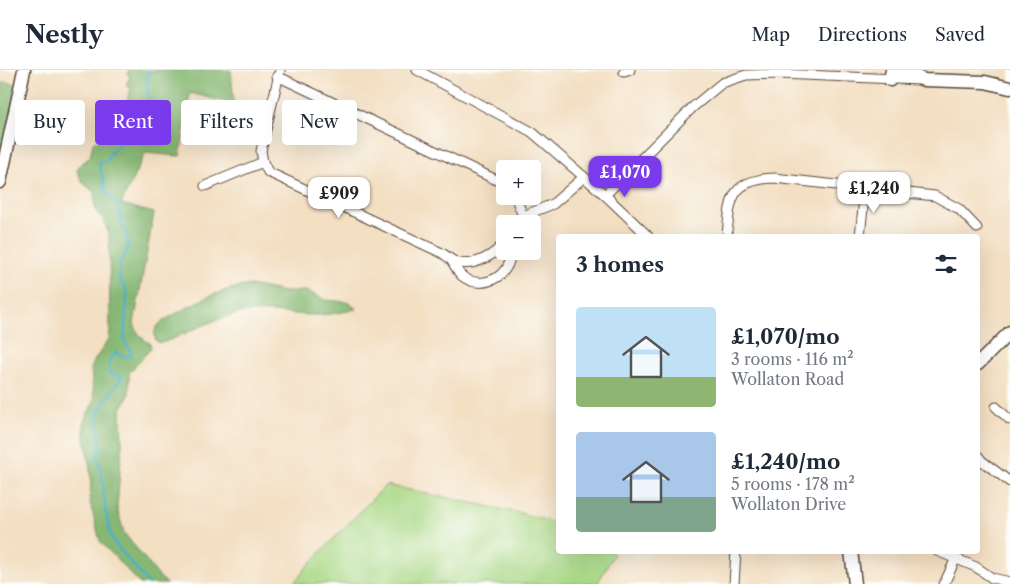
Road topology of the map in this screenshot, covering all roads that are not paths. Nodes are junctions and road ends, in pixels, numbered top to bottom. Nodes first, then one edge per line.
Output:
1 (24, 70) edge
2 (416, 70) edge
3 (901, 70) edge
4 (780, 72) edge
5 (279, 73) edge
6 (891, 75) edge
7 (924, 80) junction
8 (1010, 88) edge
9 (263, 162) junction
10 (584, 177) junction
11 (496, 180) edge
12 (0, 182) edge
13 (205, 186) dead end
14 (865, 189) junction
15 (604, 195) junction
16 (526, 215) edge
17 (977, 228) dead end
18 (646, 234) edge
19 (727, 234) edge
20 (860, 234) edge
21 (496, 252) edge
22 (451, 259) junction
23 (509, 260) edge
24 (1010, 332) edge
25 (980, 362) edge
26 (996, 407) dead end
27 (1010, 420) edge
28 (980, 458) edge
29 (1010, 481) edge
30 (736, 554) edge
31 (851, 554) edge
32 (943, 554) edge
33 (955, 560) junction
34 (1010, 582) edge
35 (734, 584) edge
36 (855, 584) edge
37 (944, 584) edge

1 - 12 street
2 - 10 street
3 - 7 street
4 - 6 street
4 - 15 street
5 - 9 street
5 - 11 street
6 - 7 street
7 - 8 street
9 - 13 street
9 - 22 street
10 - 15 street
10 - 16 street
14 - 17 street
14 - 19 street
14 - 20 street
15 - 18 street
21 - 22 street
22 - 23 street
24 - 25 street
26 - 27 street
28 - 29 street
30 - 35 street
31 - 36 street
32 - 33 street
33 - 34 street
33 - 37 street

